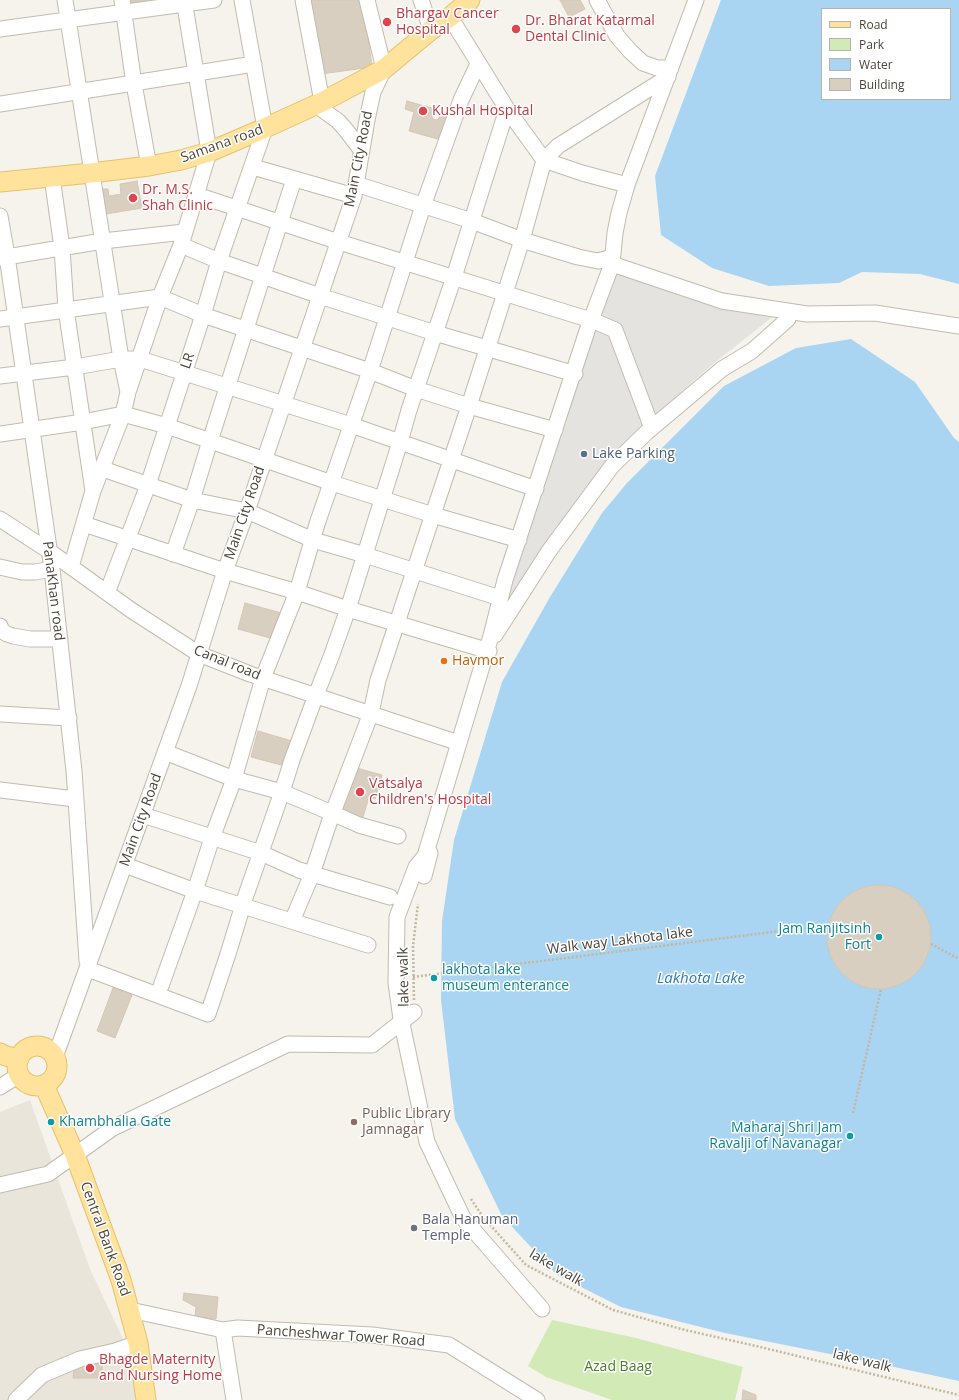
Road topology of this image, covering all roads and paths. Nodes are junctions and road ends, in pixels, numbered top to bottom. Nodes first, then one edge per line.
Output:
1 (65, 0) edge
2 (214, 0) edge
3 (242, 0) edge
4 (303, 0) edge
5 (367, 0) edge
6 (421, 0) edge
7 (470, 0) edge
8 (597, 0) edge
9 (696, 0) edge
10 (184, 2) edge
11 (123, 6) edge
12 (450, 17) junction
13 (68, 20) junction
14 (0, 29) edge
15 (430, 30) junction
16 (254, 64) junction
17 (478, 64) junction
18 (384, 69) junction
19 (670, 73) junction
20 (195, 74) junction
21 (134, 84) junction
22 (80, 92) junction
23 (0, 104) edge
24 (319, 104) junction
25 (507, 109) junction
26 (265, 128) junction
27 (362, 151) junction
28 (209, 152) junction
29 (544, 160) junction
30 (149, 166) junction
31 (252, 167) junction
32 (91, 173) junction
33 (52, 177) junction
34 (294, 180) junction
35 (0, 182) edge
36 (627, 185) junction
37 (355, 190) junction
38 (197, 195) junction
39 (423, 206) junction
40 (237, 207) junction
41 (0, 216) edge
42 (472, 221) junction
43 (280, 222) junction
44 (183, 238) junction
45 (522, 240) junction
46 (103, 241) junction
47 (339, 242) junction
48 (62, 248) junction
49 (3, 257) edge
50 (219, 261) junction
51 (612, 261) junction
52 (406, 262) junction
53 (263, 276) junction
54 (454, 277) junction
55 (504, 294) junction
56 (320, 296) junction
57 (160, 297) junction
58 (112, 303) junction
59 (66, 309) junction
60 (203, 315) junction
61 (16, 316) junction
62 (388, 318) junction
63 (0, 319) edge
64 (788, 319) dead end
65 (592, 321) junction
66 (959, 326) edge
67 (246, 329) junction
68 (435, 333) junction
69 (302, 348) junction
70 (487, 348) junction
71 (121, 359) junction
72 (140, 359) junction
73 (75, 366) junction
74 (370, 371) junction
75 (24, 372) junction
76 (184, 373) junction
77 (574, 373) junction
78 (0, 376) edge
79 (227, 386) junction
80 (416, 389) junction
81 (128, 392) junction
82 (283, 404) junction
83 (469, 406) junction
84 (122, 414) junction
85 (83, 422) junction
86 (351, 425) junction
87 (167, 426) junction
88 (652, 428) junction
89 (32, 429) junction
90 (554, 430) junction
91 (0, 434) edge
92 (210, 441) junction
93 (400, 442) junction
94 (452, 459) junction
95 (263, 460) junction
96 (102, 469) junction
97 (332, 484) junction
98 (148, 485) junction
99 (535, 489) junction
100 (93, 491) junction
101 (382, 499) junction
102 (192, 500) junction
103 (247, 511) junction
104 (433, 515) junction
105 (0, 519) edge
106 (84, 524) junction
107 (127, 538) junction
108 (312, 540) junction
109 (519, 540) junction
110 (49, 551) junction
111 (173, 554) junction
112 (365, 555) junction
113 (0, 567) edge
114 (71, 567) junction
115 (52, 569) junction
116 (224, 571) junction
117 (414, 572) junction
118 (297, 592) junction
119 (107, 593) junction
120 (500, 598) junction
121 (348, 609) junction
122 (397, 623) junction
123 (0, 626) edge
124 (60, 640) junction
125 (488, 650) junction
126 (199, 654) junction
127 (263, 678) junction
128 (316, 695) junction
129 (371, 713) junction
130 (0, 714) edge
131 (69, 718) junction
132 (459, 743) junction
133 (165, 752) junction
134 (234, 779) junction
135 (0, 790) edge
136 (282, 792) junction
137 (75, 799) junction
138 (332, 813) junction
139 (143, 815) junction
140 (398, 836) dead end
141 (212, 838) junction
142 (260, 853) junction
143 (125, 865) junction
144 (312, 874) junction
145 (424, 876) dead end
146 (195, 891) junction
147 (390, 897) dead end
148 (418, 902) dead end
149 (243, 905) junction
150 (292, 921) junction
151 (829, 924) dead end
152 (931, 944) dead end
153 (368, 945) dead end
154 (959, 959) edge
155 (88, 969) junction
156 (413, 977) junction
157 (161, 986) dead end
158 (881, 989) dead end
159 (414, 1012) joint
160 (401, 1022) junction
161 (0, 1053) edge
162 (55, 1057) junction
163 (19, 1067) junction
164 (44, 1085) junction
165 (0, 1087) edge
166 (853, 1113) dead end
167 (75, 1155) junction
168 (0, 1185) edge
169 (466, 1193) dead end
170 (130, 1310) junction
171 (542, 1310) dead end
172 (223, 1330) junction
173 (138, 1343) junction
174 (959, 1395) edge
175 (16, 1400) edge
176 (146, 1400) edge
177 (234, 1400) edge
178 (537, 1400) edge

1 - 13 street
2 - 10 street
3 - 16 street
4 - 24 street
5 - 18 street
6 - 15 street
7 - 12 main road, Main City Road
8 - 19 street
9 - 19 street
10 - 11 street
10 - 20 street
11 - 13 street
11 - 21 street
12 - 15 main road, Main City Road
12 - 17 street
13 - 14 street
13 - 22 street
15 - 18 main road, Main City Road
16 - 20 street
16 - 26 street
17 - 25 street
17 - 39 street
18 - 24 main road, Samana road
18 - 27 street, Main City Road
19 - 29 street
19 - 36 street
20 - 21 street
20 - 28 street
21 - 22 street
21 - 30 street
22 - 23 street
22 - 32 street
24 - 26 main road, Samana road
24 - 27 street
25 - 29 street
25 - 42 street
26 - 28 main road, Samana road
26 - 31 street, LR
27 - 37 street, Main City Road
28 - 30 main road, Samana road
28 - 38 street
29 - 36 street
29 - 45 street
30 - 32 main road, Samana road
31 - 34 street
31 - 40 street, LR
32 - 33 main road, Samana road
32 - 46 street
33 - 35 main road, Samana road
33 - 48 street
34 - 37 street
34 - 43 street
36 - 51 street
37 - 39 street
37 - 47 street, Main City Road
38 - 40 street
38 - 44 street
39 - 42 street
39 - 52 street
40 - 43 street
40 - 50 street, LR
41 - 49 street, PanaKhan road
42 - 45 street
42 - 54 street
43 - 47 street
43 - 53 street
44 - 46 street
44 - 50 street
44 - 57 street
45 - 51 street
45 - 55 street
46 - 48 street
46 - 58 street
47 - 52 street
47 - 56 street, Main City Road
48 - 49 street
48 - 59 street
49 - 61 street, PanaKhan road
50 - 53 street
50 - 60 street, LR
51 - 65 street
51 - 66 street
52 - 54 street
52 - 62 street
53 - 56 street
53 - 67 street
54 - 55 street
54 - 68 street
55 - 65 street
55 - 70 street
56 - 62 street
56 - 69 street, Main City Road
57 - 58 street
57 - 60 street
57 - 72 street
58 - 59 street
58 - 71 street
59 - 61 street
59 - 73 street
60 - 67 street
60 - 76 street, LR
61 - 63 street
61 - 75 street, PanaKhan road
62 - 68 street
62 - 74 street
64 - 88 street
65 - 77 street
65 - 88 street
67 - 69 street
67 - 79 street
68 - 70 street
68 - 80 street
69 - 74 street
69 - 82 street, Main City Road
70 - 77 street
70 - 83 street
71 - 72 street
71 - 73 street
71 - 81 street
72 - 76 street
72 - 81 street
73 - 75 street
73 - 85 street
74 - 80 street
74 - 86 street
75 - 78 street
75 - 89 street, PanaKhan road
76 - 79 street
76 - 87 street, LR
77 - 90 street
79 - 82 street
79 - 92 street
80 - 83 street
80 - 93 street
81 - 84 street
82 - 86 street
82 - 95 street, Main City Road
83 - 90 street
83 - 94 street
84 - 85 street
84 - 87 street
84 - 96 street
85 - 89 street
85 - 100 street
86 - 93 street
86 - 97 street
87 - 92 street
87 - 98 street, LR
88 - 125 street
89 - 91 street
89 - 110 street, PanaKhan road
90 - 99 street
92 - 95 street
92 - 102 street
93 - 94 street
93 - 101 street
94 - 99 street
94 - 104 street
95 - 97 street
95 - 103 street, Main City Road
96 - 98 street
96 - 100 street
97 - 101 street
97 - 108 street
98 - 102 street
98 - 107 street, LR
99 - 109 street
100 - 106 street
101 - 104 street
101 - 112 street
102 - 103 street
102 - 111 street
103 - 108 street
103 - 116 street, Main City Road
104 - 109 street
104 - 117 street
105 - 110 street, Canal road
106 - 107 street
106 - 114 street
107 - 111 street
107 - 119 street, LR
108 - 112 street
108 - 118 street
109 - 120 street
110 - 114 street, Canal road
110 - 115 street, PanaKhan road
111 - 116 street
112 - 117 street
112 - 121 street
113 - 115 street
114 - 119 street, Canal road
115 - 124 street, PanaKhan road
116 - 118 street
116 - 126 street, Main City Road
117 - 120 street
117 - 122 street
118 - 121 street
118 - 127 street
119 - 126 street, Canal road
120 - 125 street
121 - 122 street
121 - 128 street
122 - 125 street
122 - 129 street
123 - 124 street
124 - 131 street, PanaKhan road
125 - 132 street
126 - 127 street, Canal road
126 - 133 street, Main City Road
127 - 128 street, Canal road
127 - 134 street
128 - 129 street, Canal road
128 - 136 street
129 - 132 street, Canal road
129 - 138 street
130 - 131 street
131 - 137 street, PanaKhan road
132 - 145 street
132 - 160 street
133 - 134 street
133 - 139 street, Main City Road
134 - 136 street
134 - 141 street
135 - 137 street
136 - 138 street
136 - 142 street
137 - 155 street, PanaKhan road
138 - 140 street
138 - 144 street
139 - 141 street
139 - 143 street, Main City Road
141 - 142 street
141 - 146 street
142 - 144 street
142 - 149 street
143 - 146 street
143 - 155 street, Main City Road
144 - 147 street
144 - 150 street
146 - 149 street
146 - 157 street
148 - 156 path, lake walk
149 - 150 street
149 - 155 street
150 - 153 street
151 - 156 path, Walk way Lakhota lake
152 - 154 path
155 - 162 street, Main City Road
156 - 159 path, lake walk
158 - 166 path
159 - 160 street
160 - 167 street
160 - 171 street
161 - 163 main road
162 - 163 main road
162 - 164 main road
163 - 164 main road
163 - 165 street
164 - 167 main road, Central Bank Road
167 - 168 street
167 - 170 main road, Central Bank Road
169 - 174 path, lake walk
170 - 172 street, Pancheshwar Tower Road
170 - 173 main road, Central Bank Road
172 - 177 street
172 - 178 street, Pancheshwar Tower Road
173 - 175 street
173 - 176 main road, Central Bank Road

